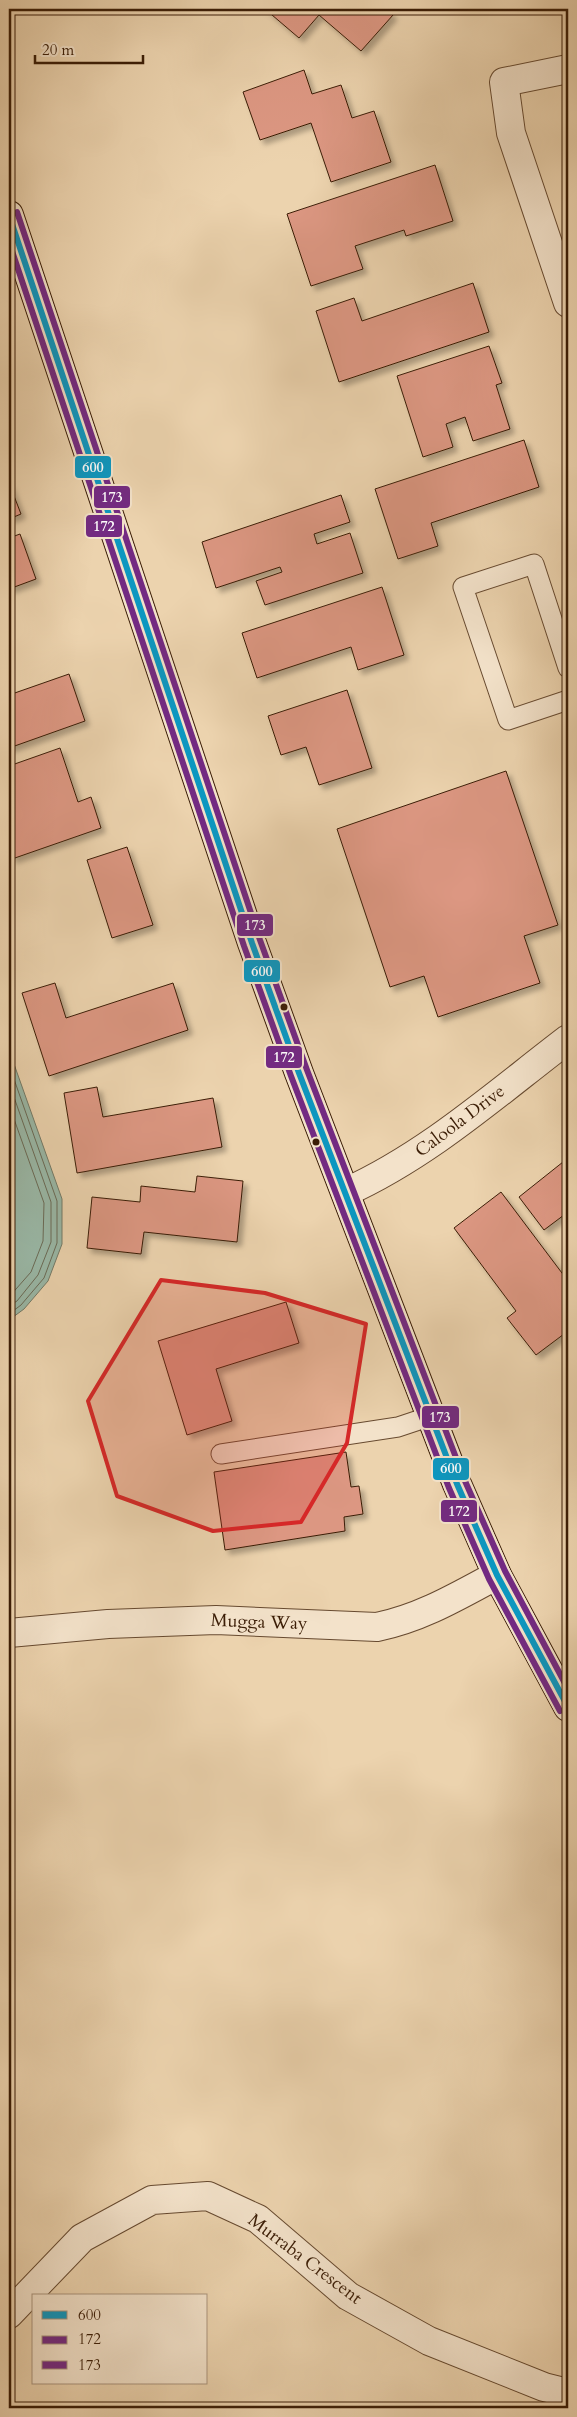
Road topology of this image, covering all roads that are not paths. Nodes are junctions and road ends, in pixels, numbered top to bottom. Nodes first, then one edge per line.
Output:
1 (568, 69) edge
2 (9, 215) edge
3 (568, 303) edge
4 (568, 668) edge
5 (568, 700) edge
6 (568, 1038) edge
7 (346, 1192) junction
8 (431, 1416) junction
9 (221, 1454) dead end
10 (497, 1575) junction
11 (9, 1633) edge
12 (568, 1707) edge
13 (9, 2314) edge
14 (568, 2393) edge

1 - 3 street
2 - 7 street
4 - 5 lane
6 - 7 street, Caloola Drive
7 - 8 street
8 - 9 lane
8 - 10 street
10 - 11 street, Mugga Way
10 - 12 street
13 - 14 street, Murraba Crescent

